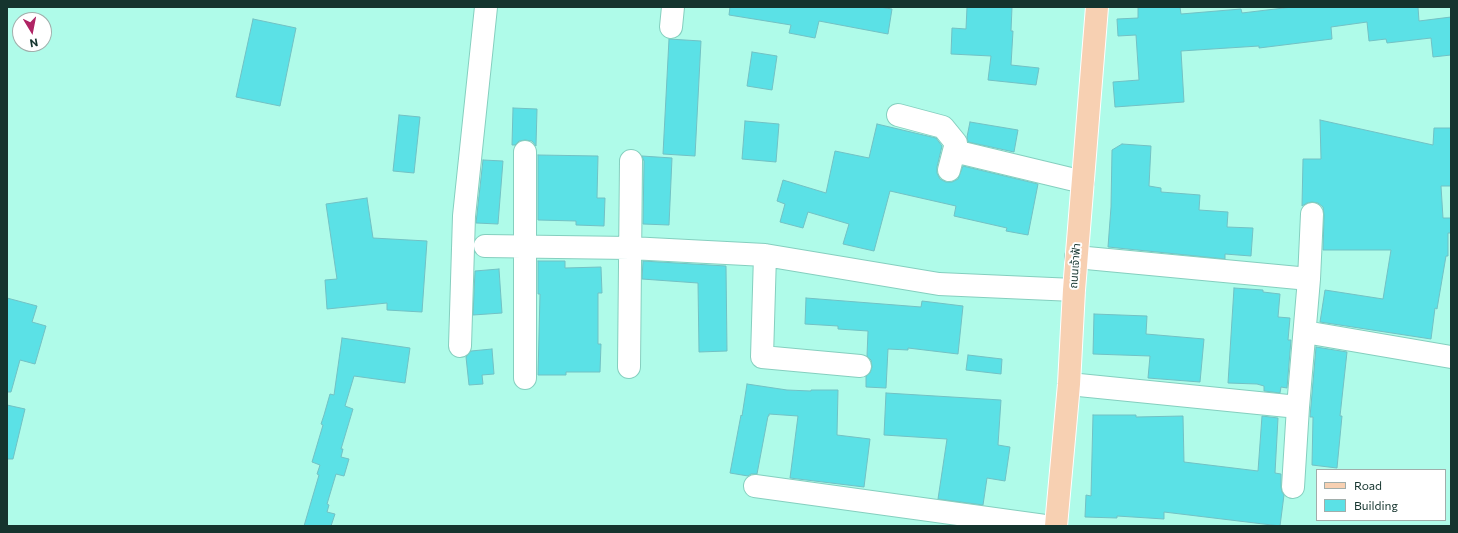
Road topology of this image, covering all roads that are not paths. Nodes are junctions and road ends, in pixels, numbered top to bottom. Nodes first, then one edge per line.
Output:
1 (486, 7) edge
2 (1098, 7) edge
3 (898, 115) dead end
4 (525, 152) dead end
5 (631, 161) dead end
6 (1083, 182) junction
7 (1312, 214) dead end
8 (485, 246) dead end
9 (525, 246) junction
10 (630, 248) junction
11 (765, 255) junction
12 (1076, 257) junction
13 (1309, 279) junction
14 (1074, 290) junction
15 (1304, 332) junction
16 (460, 346) dead end
17 (1451, 357) edge
18 (860, 366) dead end
19 (629, 367) dead end
20 (525, 378) dead end
21 (1069, 384) junction
22 (1298, 407) junction
23 (755, 486) dead end
24 (1293, 487) dead end
25 (1045, 526) edge
26 (1056, 526) edge

1 - 16 street
2 - 6 main road, ถนนเจ้าฟ้า
3 - 6 street
4 - 9 street
5 - 10 street
6 - 12 main road, ถนนเจ้าฟ้า
7 - 13 street
8 - 9 street
9 - 10 street
9 - 20 street
10 - 11 street
10 - 19 street
11 - 14 street
11 - 18 street
12 - 13 street
12 - 14 main road, ถนนเจ้าฟ้า
13 - 15 street
14 - 21 main road, ถนนเจ้าฟ้า
15 - 17 street
15 - 22 street
21 - 22 street
21 - 26 main road, ถนนเจ้าฟ้า
22 - 24 street
23 - 25 street

